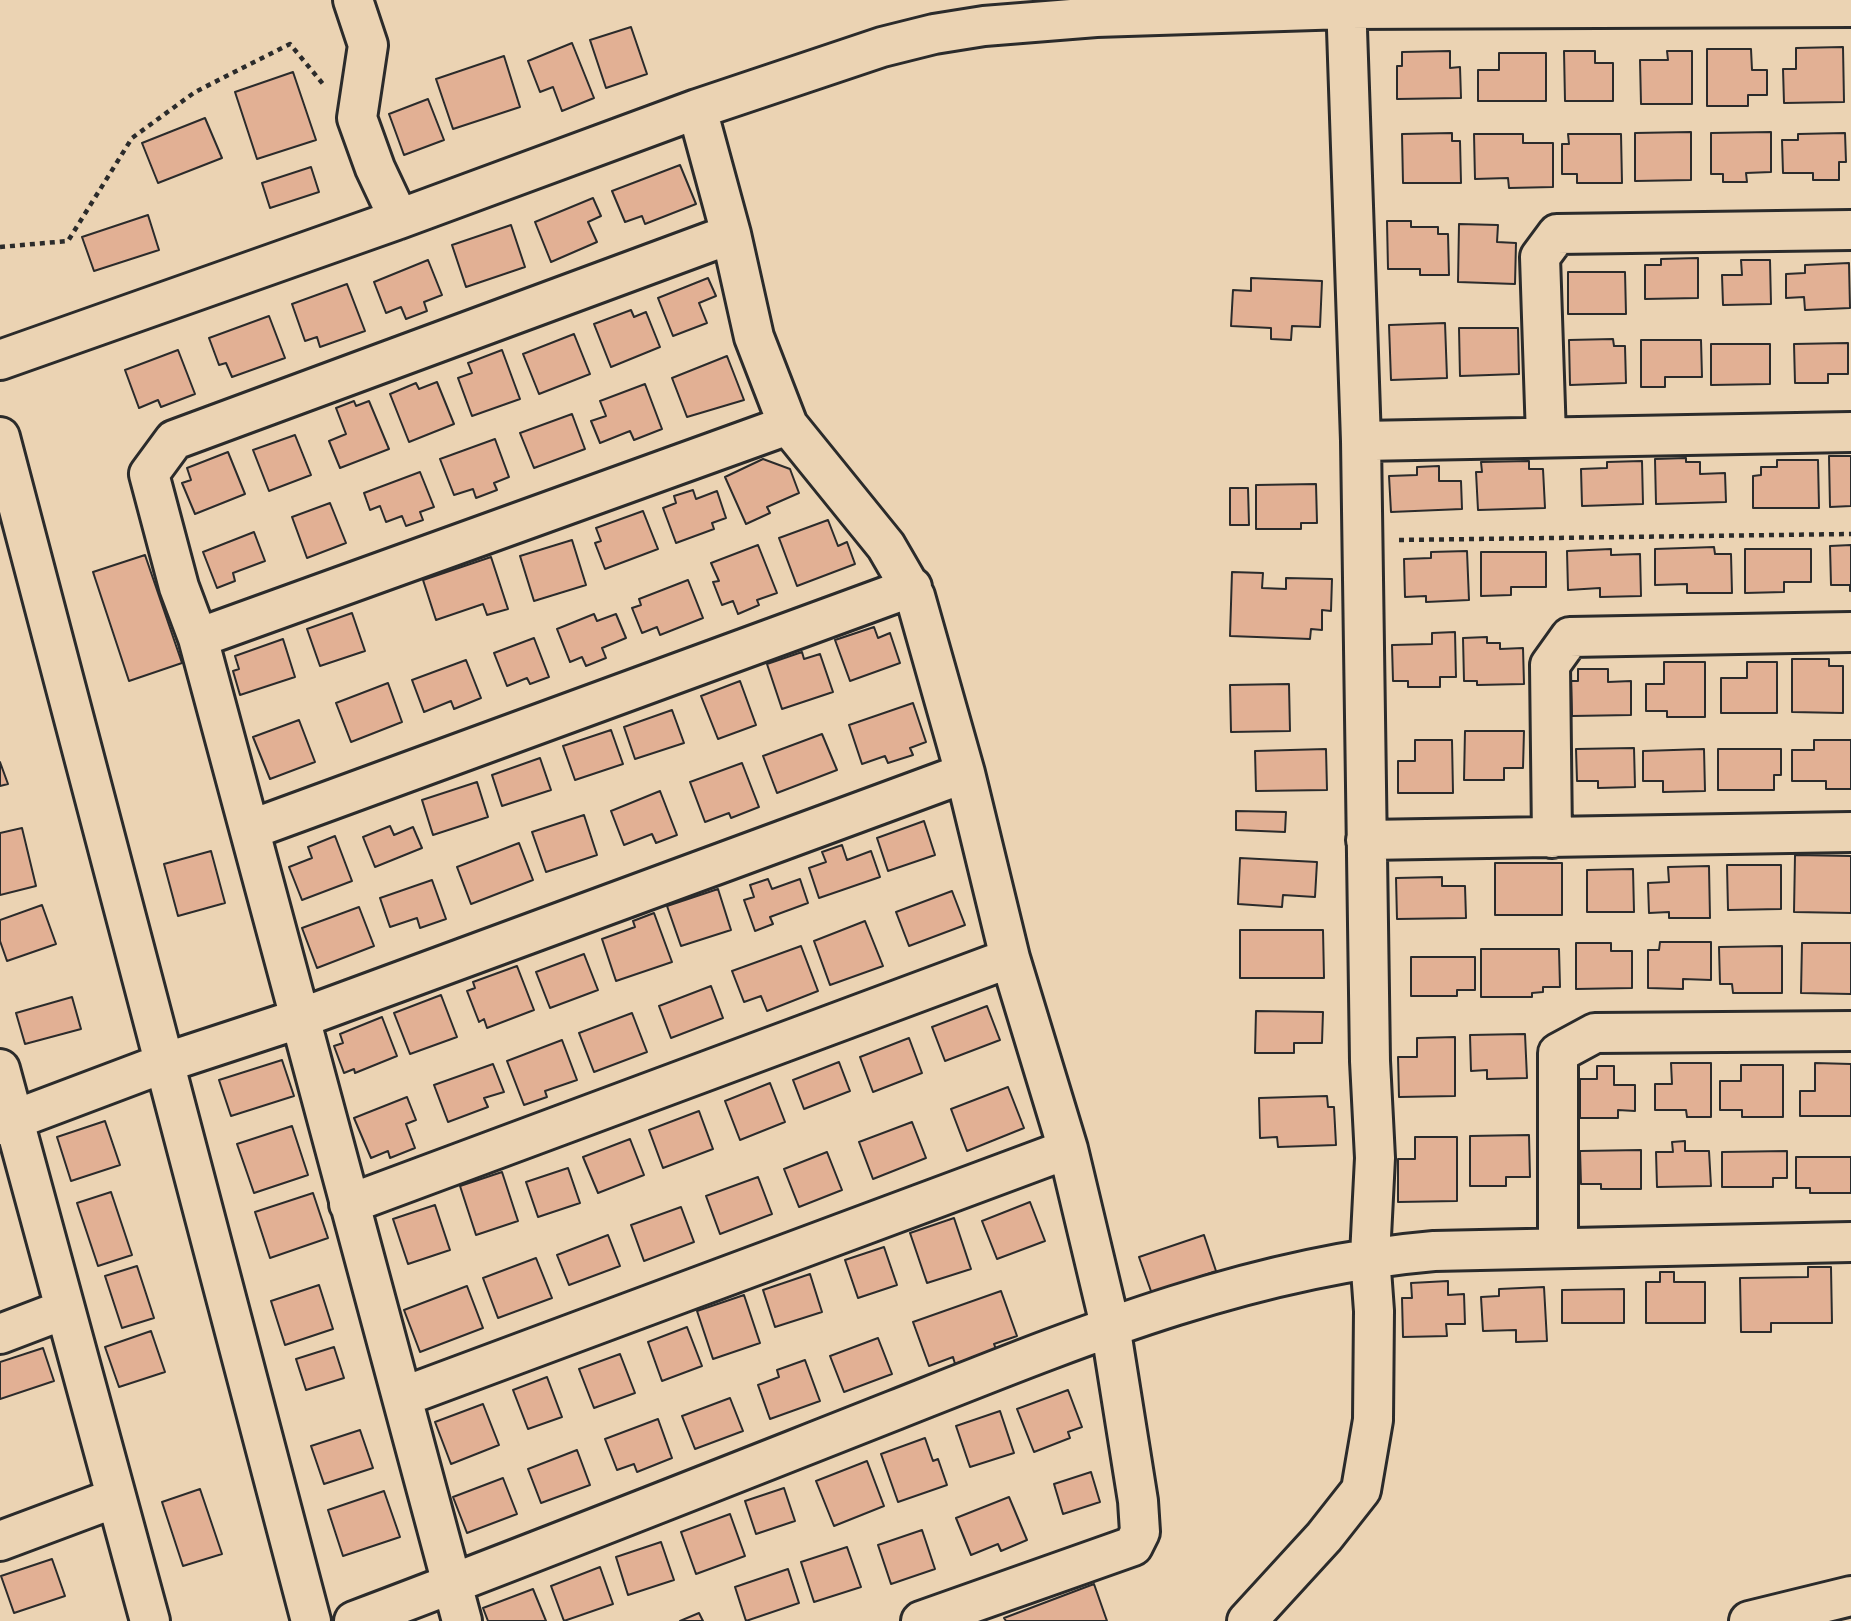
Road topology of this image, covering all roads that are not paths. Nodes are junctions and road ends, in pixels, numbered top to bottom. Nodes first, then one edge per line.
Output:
1 (353, 0) edge
2 (1346, 4) edge
3 (1851, 7) edge
4 (697, 109) junction
5 (399, 219) junction
6 (1851, 230) edge
7 (731, 234) junction
8 (0, 360) edge
9 (788, 425) junction
10 (1851, 432) edge
11 (0, 437) edge
12 (1546, 437) junction
13 (1361, 441) junction
14 (912, 587) junction
15 (1851, 632) edge
16 (198, 638) junction
17 (965, 773) junction
18 (263, 825) dead end
19 (1851, 832) edge
20 (1552, 838) junction
21 (1366, 840) junction
22 (1010, 958) junction
23 (298, 1019) junction
24 (1851, 1031) edge
25 (167, 1062) junction
26 (0, 1069) edge
27 (7, 1123) edge
28 (1068, 1149) junction
29 (349, 1203) junction
30 (1851, 1242) edge
31 (1558, 1246) junction
32 (1370, 1256) junction
33 (63, 1311) junction
34 (1110, 1325) junction
35 (0, 1334) edge
36 (402, 1397) junction
37 (115, 1498) junction
38 (0, 1541) edge
39 (453, 1584) junction
40 (1851, 1595) edge
41 (150, 1621) edge
42 (311, 1621) edge
43 (354, 1621) edge
44 (462, 1621) edge
45 (921, 1621) edge
46 (1247, 1621) edge
47 (1749, 1621) edge

1 - 5 street
2 - 3 street
2 - 4 street
2 - 13 street
4 - 5 street
4 - 7 street
5 - 8 street
6 - 12 street
7 - 9 street
7 - 16 street
9 - 14 street
9 - 16 street
10 - 12 street
11 - 25 street
12 - 13 street
13 - 21 street
14 - 17 street
14 - 18 street
15 - 20 street
16 - 23 street
17 - 22 street
17 - 23 street
19 - 20 street
20 - 21 street
21 - 32 street
22 - 28 street
22 - 29 street
23 - 25 street
23 - 29 street
24 - 31 street
25 - 27 street
25 - 42 street
26 - 27 street
27 - 33 street
28 - 34 street
28 - 36 street
29 - 36 street
30 - 31 street
31 - 32 street
32 - 34 street
32 - 46 street
33 - 35 street
33 - 37 street
34 - 39 street
34 - 45 street
36 - 39 street
37 - 38 street
37 - 41 street
39 - 43 street
39 - 44 street
40 - 47 street

